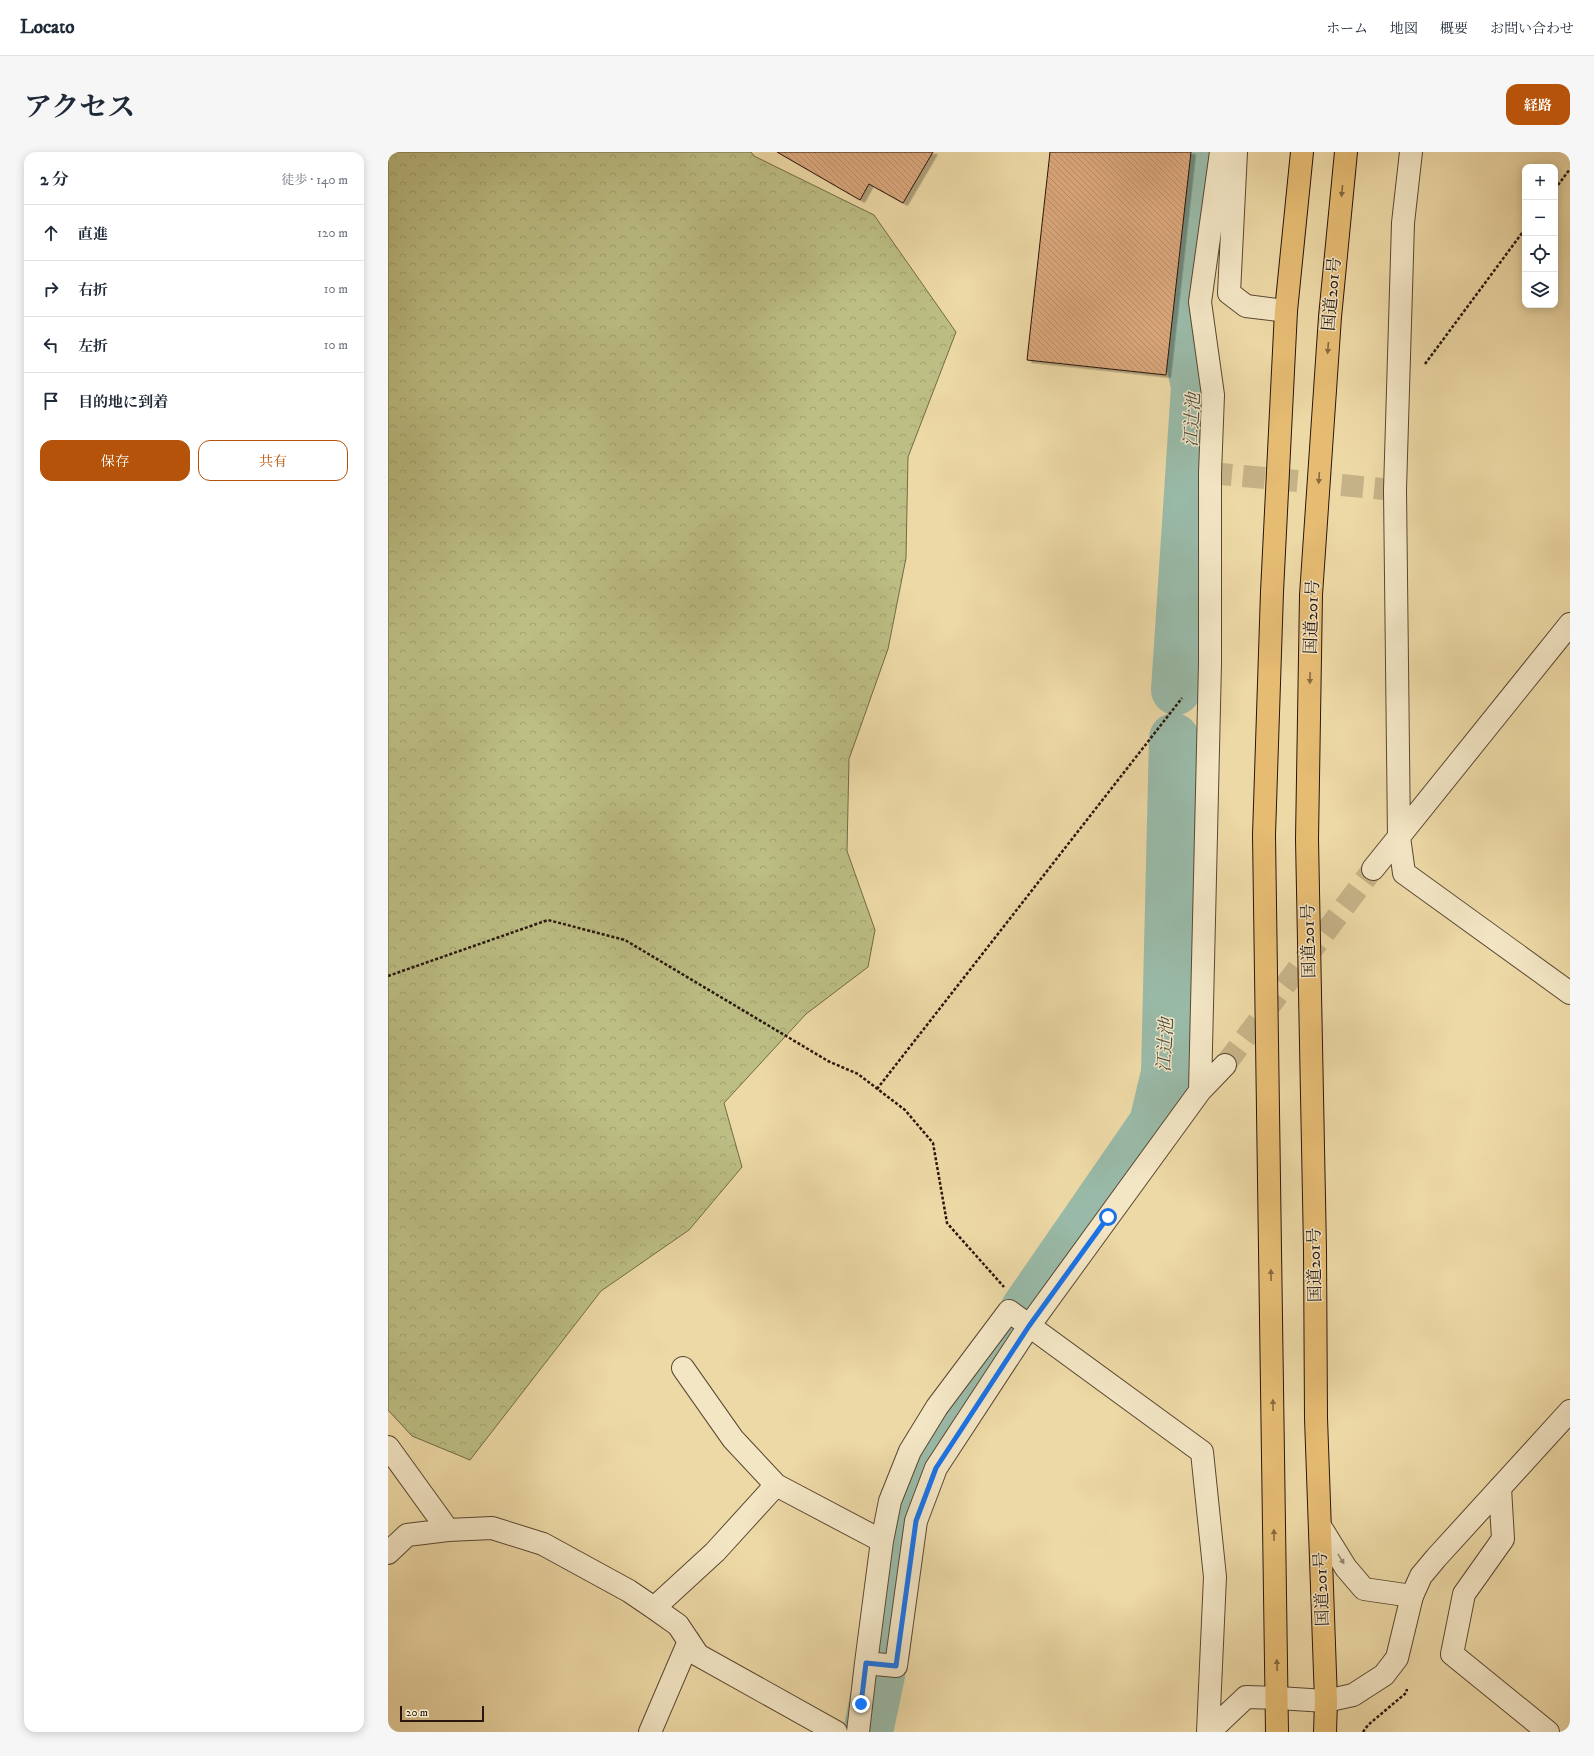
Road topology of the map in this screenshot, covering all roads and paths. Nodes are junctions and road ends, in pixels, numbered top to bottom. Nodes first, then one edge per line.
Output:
1 (1220, 152) edge
2 (1236, 152) edge
3 (1302, 152) edge
4 (1346, 152) edge
5 (1411, 152) edge
6 (1570, 169) edge
7 (1558, 185) edge
8 (1522, 233) edge
9 (1286, 311) junction
10 (1421, 370) dead end
11 (1570, 624) edge
12 (1186, 694) dead end
13 (1399, 837) junction
14 (1373, 869) tunnel mouth
15 (388, 976) edge
16 (1570, 993) edge
17 (1225, 1064) tunnel mouth
18 (877, 1088) junction
19 (1200, 1091) junction
20 (1009, 1311) junction
21 (1029, 1326) junction
22 (683, 1368) dead end
23 (1570, 1411) edge
24 (388, 1447) edge
25 (776, 1485) junction
26 (1500, 1488) junction
27 (1320, 1526) junction
28 (448, 1530) junction
29 (882, 1541) junction
30 (388, 1553) edge
31 (1412, 1596) junction
32 (654, 1608) junction
33 (689, 1642) junction
34 (866, 1663) junction
35 (1278, 1698) junction
36 (1326, 1700) junction
37 (650, 1732) edge
38 (836, 1732) edge
39 (858, 1732) edge
40 (1209, 1732) edge
41 (1277, 1732) edge
42 (1325, 1732) edge
43 (1548, 1732) edge

1 - 19 street
2 - 9 street
3 - 9 highway
4 -> 27 highway, 国道201号
5 - 13 street
6 - 7 path
8 - 10 path
35 -> 9 highway
11 - 13 street
12 - 18 path
13 - 14 street
13 - 16 street
15 - 18 path
17 - 19 street
18 - 20 path
19 - 21 street
20 - 21 street
20 - 29 street
21 - 34 street
21 - 40 street
22 - 25 street
23 - 26 street
24 - 28 street
25 - 29 street
25 - 32 street
26 - 31 street
26 - 43 street
27 -> 31 street
27 - 36 highway, 国道201号
28 - 30 street
28 - 32 street
29 - 34 street
31 - 36 street
32 - 33 street
33 - 37 street
33 - 38 street
34 - 39 street
35 - 36 street
35 - 40 street
35 - 41 highway
36 - 42 highway, 国道201号

